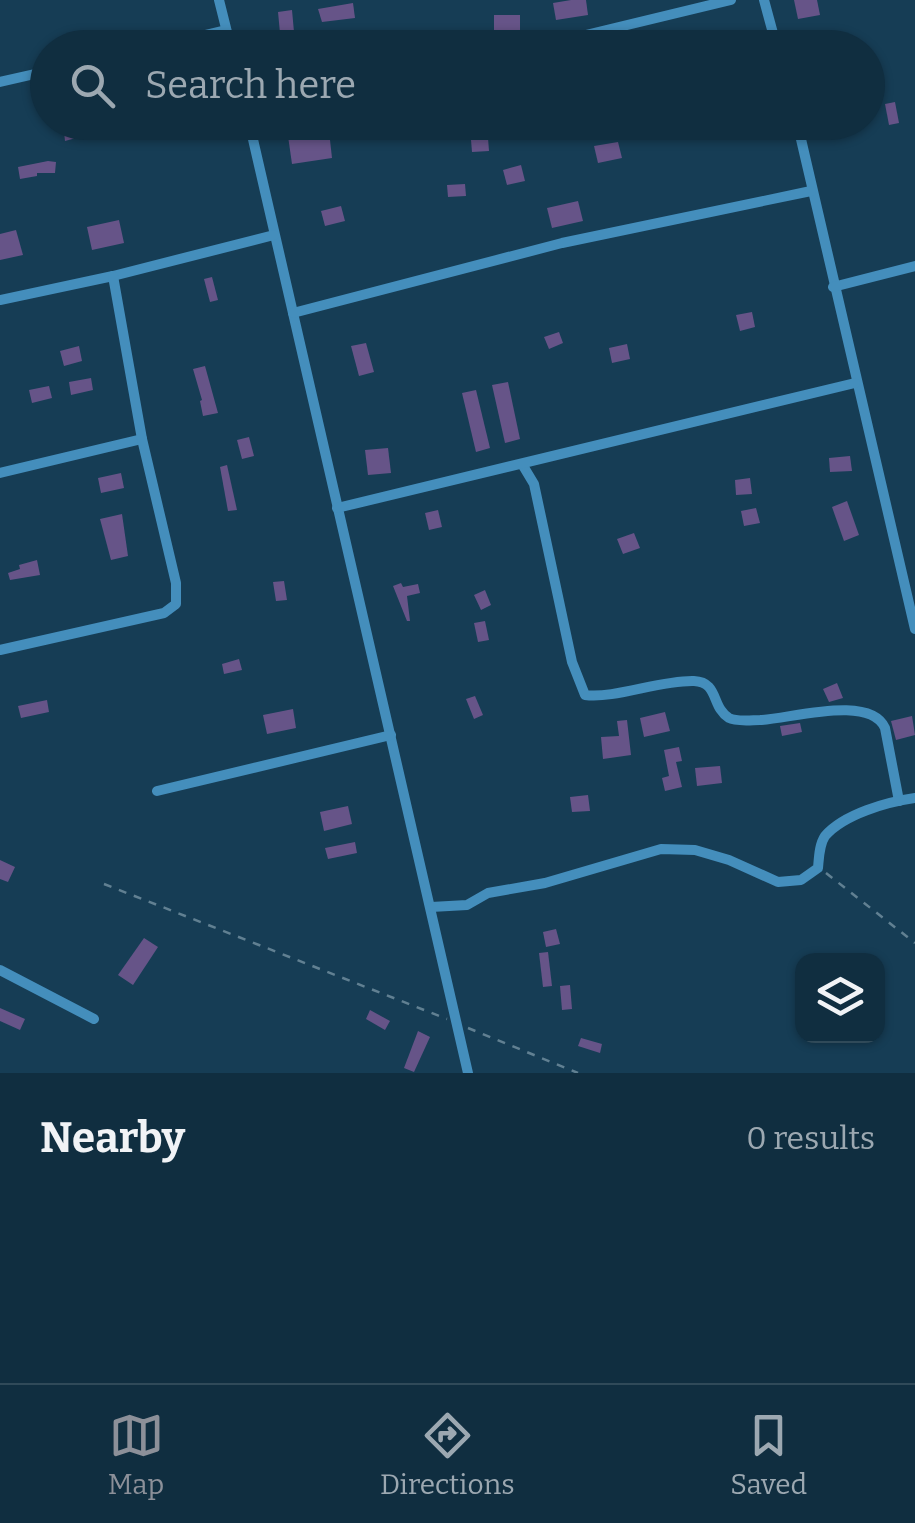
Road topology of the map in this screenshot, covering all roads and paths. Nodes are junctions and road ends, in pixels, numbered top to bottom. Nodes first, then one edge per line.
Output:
1 (220, 0) edge
2 (730, 0) edge
3 (764, 0) edge
4 (226, 30) edge
5 (606, 30) edge
6 (773, 30) edge
7 (30, 75) edge
8 (0, 82) edge
9 (253, 140) edge
10 (801, 140) edge
11 (811, 191) junction
12 (274, 235) junction
13 (915, 266) edge
14 (113, 276) junction
15 (833, 287) junction
16 (0, 300) edge
17 (293, 314) junction
18 (855, 383) junction
19 (142, 439) junction
20 (522, 464) junction
21 (0, 473) edge
22 (337, 508) junction
23 (915, 628) edge
24 (0, 650) edge
25 (390, 735) junction
26 (157, 791) dead end
27 (915, 798) edge
28 (899, 801) junction
29 (818, 868) junction
30 (104, 884) dead end
31 (431, 908) junction
32 (915, 943) edge
33 (0, 970) edge
34 (94, 1018) dead end
35 (458, 1024) junction
36 (468, 1073) edge
37 (578, 1073) edge

1 - 4 street
2 - 5 street
3 - 6 street
7 - 8 street
9 - 12 street
10 - 11 street
11 - 15 street
11 - 17 street
12 - 14 street
12 - 17 street
13 - 15 street
14 - 16 street
14 - 19 street
15 - 18 street
17 - 22 street
18 - 20 street
18 - 23 street
19 - 21 street
19 - 24 street
20 - 22 street
20 - 28 street
22 - 25 street
25 - 26 street
25 - 31 street
27 - 28 street
28 - 29 street
29 - 31 street
29 - 32 path
30 - 35 path
31 - 35 street
33 - 34 street
35 - 36 street
35 - 37 path

